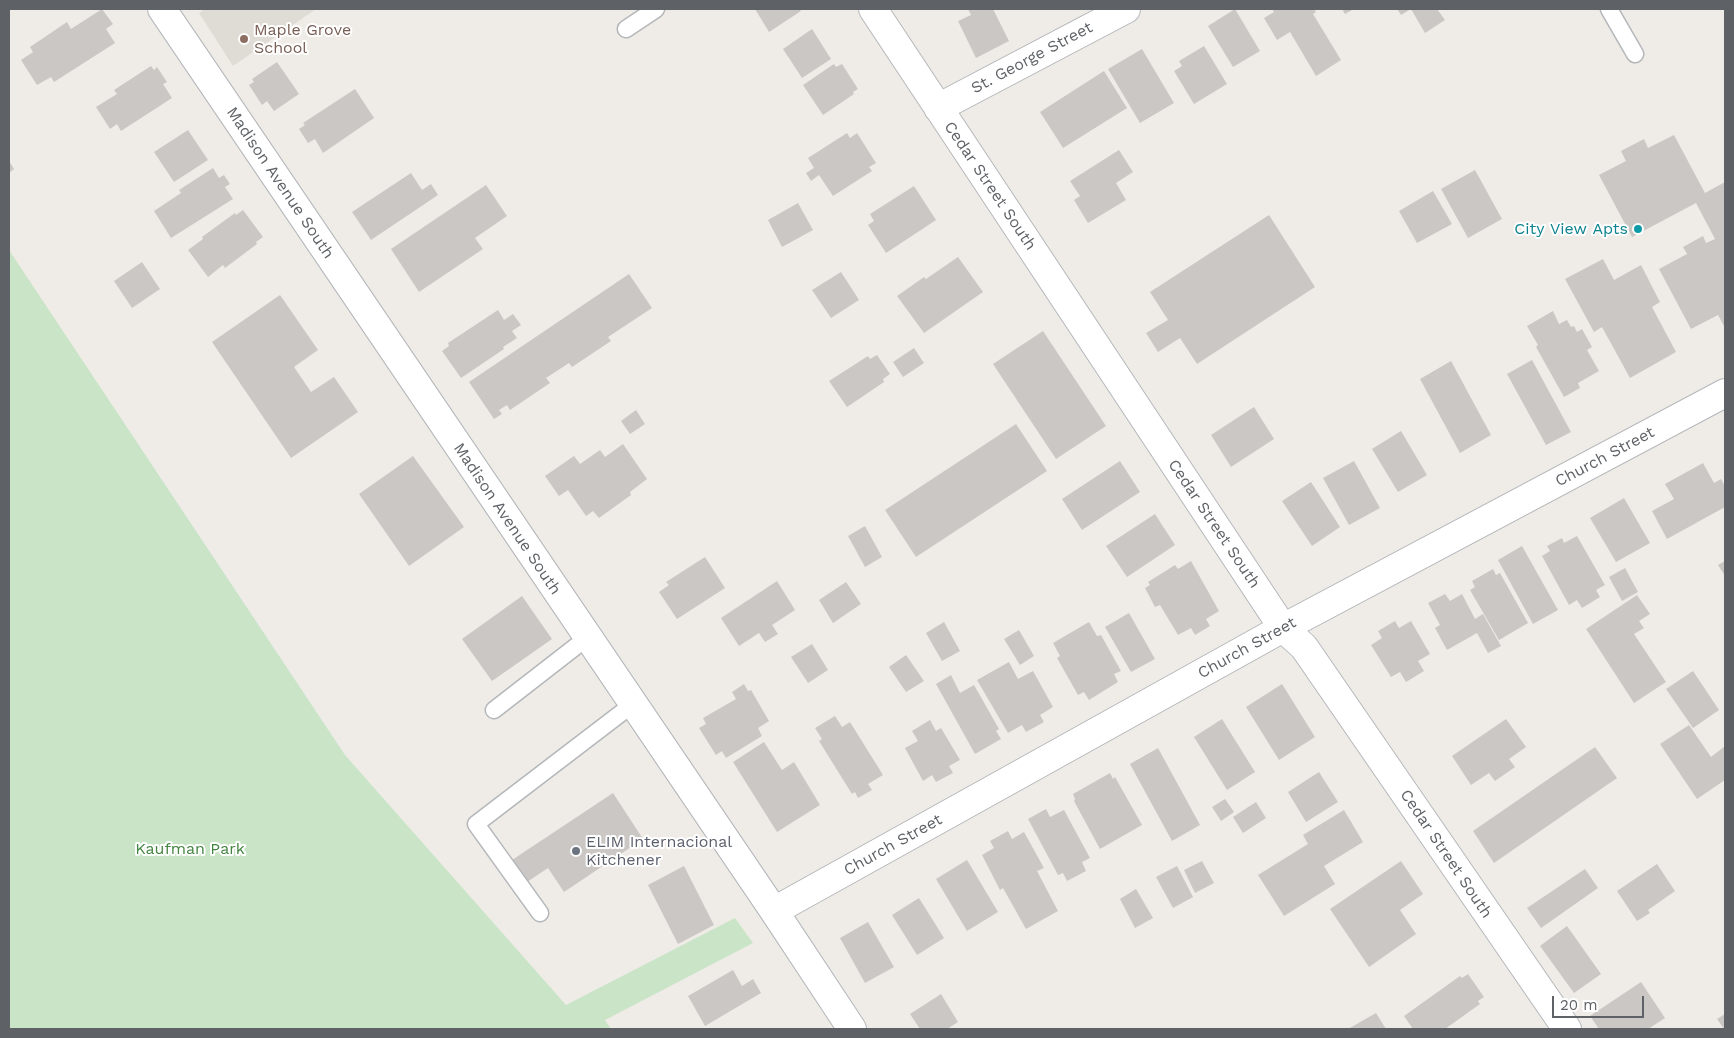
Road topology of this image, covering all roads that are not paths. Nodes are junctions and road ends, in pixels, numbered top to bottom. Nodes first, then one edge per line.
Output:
1 (162, 9) edge
2 (656, 9) edge
3 (873, 9) edge
4 (1126, 9) edge
5 (1609, 9) edge
6 (626, 29) dead end
7 (1635, 54) dead end
8 (938, 108) junction
9 (1722, 400) edge
10 (1283, 628) junction
11 (588, 637) junction
12 (633, 704) junction
13 (494, 710) dead end
14 (774, 911) junction
15 (540, 913) dead end
16 (852, 1029) edge
17 (1566, 1029) edge

1 - 11 street, Madison Avenue South
2 - 6 lane
3 - 8 street, Cedar Street South
4 - 8 street, St. George Street
5 - 7 lane
8 - 10 street, Cedar Street South
9 - 10 street, Church Street
10 - 14 street, Church Street
10 - 17 street, Cedar Street South
11 - 12 street, Madison Avenue South
11 - 13 lane
12 - 14 street, Madison Avenue South
12 - 15 lane
14 - 16 street, Madison Avenue South

